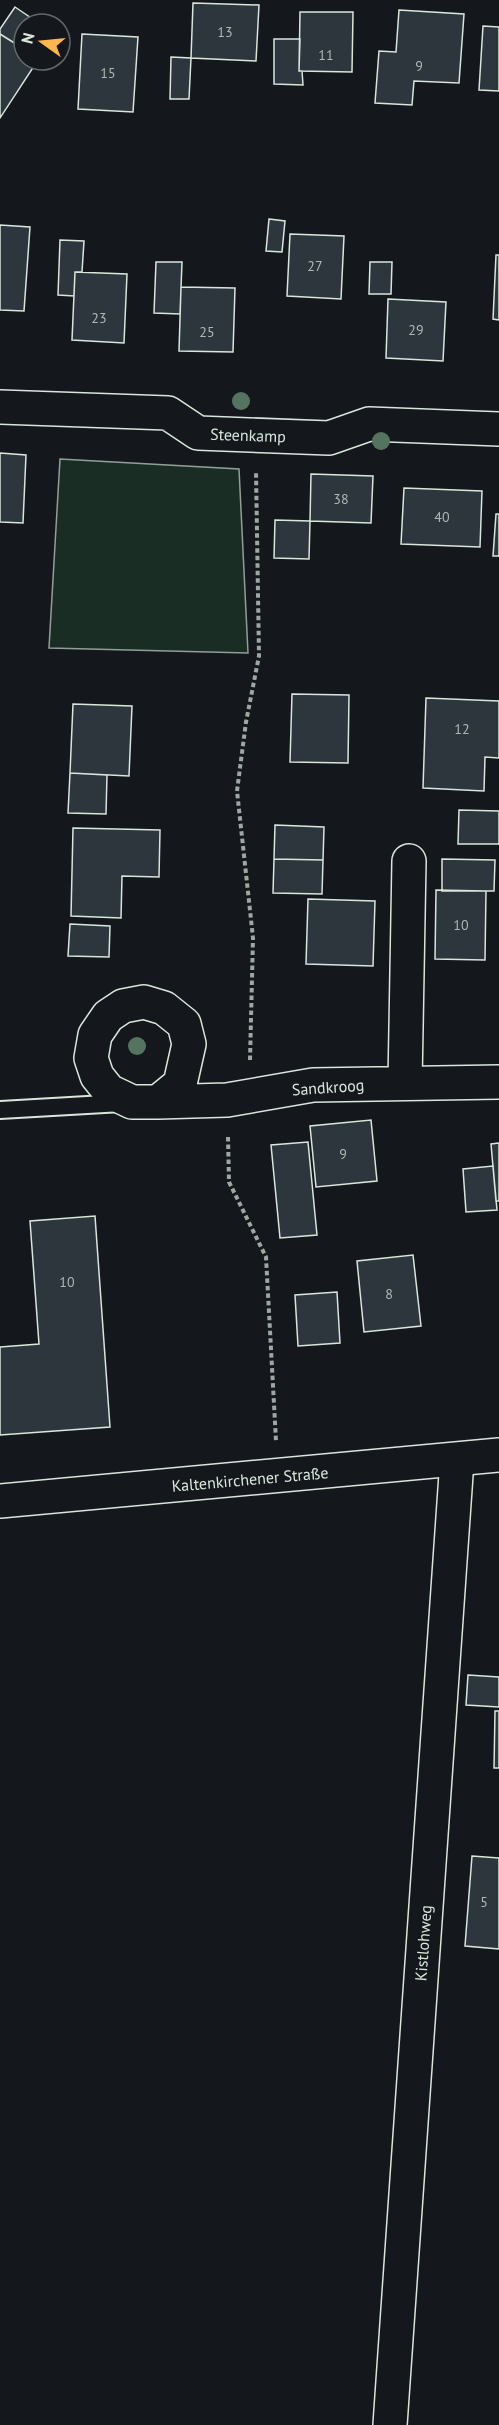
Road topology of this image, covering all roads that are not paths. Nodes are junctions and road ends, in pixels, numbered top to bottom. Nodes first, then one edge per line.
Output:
1 (0, 407) edge
2 (499, 429) edge
3 (409, 861) dead end
4 (499, 1082) edge
5 (405, 1083) junction
6 (145, 1102) joint
7 (0, 1110) edge
8 (499, 1455) edge
9 (457, 1460) junction
10 (0, 1501) edge
11 (390, 2425) edge

1 - 2 street, Steenkamp
3 - 5 street
4 - 5 street, Sandkroog
5 - 6 street, Sandkroog
6 - 7 lane, Sandkroog
8 - 9 street, Kaltenkirchener Straße
9 - 10 street, Kaltenkirchener Straße
9 - 11 street, Kistlohweg

